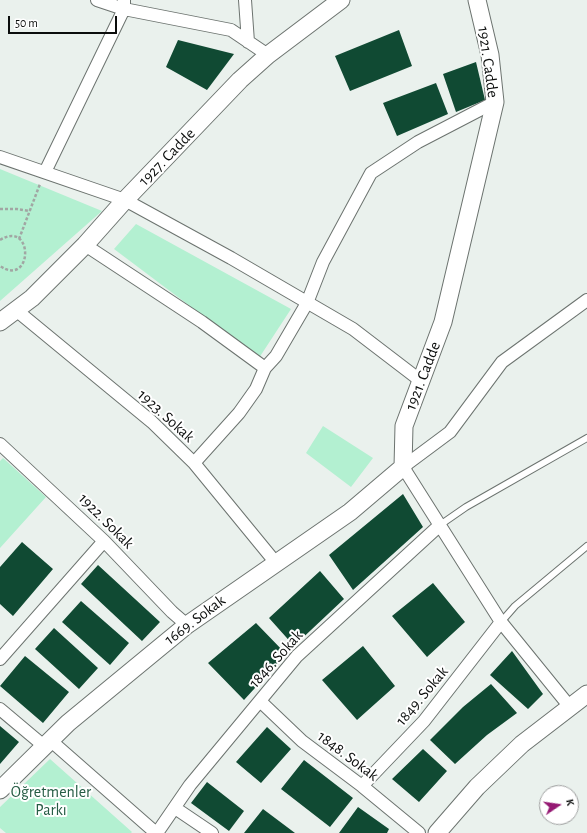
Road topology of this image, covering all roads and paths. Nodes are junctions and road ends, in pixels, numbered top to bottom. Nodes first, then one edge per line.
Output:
1 (97, 0) edge
2 (245, 0) edge
3 (341, 0) edge
4 (478, 0) edge
5 (124, 4) edge
6 (248, 42) junction
7 (268, 55) junction
8 (495, 102) junction
9 (0, 157) edge
10 (45, 172) junction
11 (125, 200) junction
12 (0, 209) edge
13 (30, 211) junction
14 (19, 239) junction
15 (0, 240) edge
16 (85, 245) junction
17 (1, 266) edge
18 (0, 271) edge
19 (587, 300) edge
20 (307, 303) junction
21 (16, 310) junction
22 (0, 322) edge
23 (265, 368) junction
24 (421, 381) junction
25 (587, 438) edge
26 (0, 444) edge
27 (194, 463) junction
28 (403, 467) junction
29 (440, 526) junction
30 (104, 541) junction
31 (587, 546) edge
32 (276, 562) junction
33 (501, 622) junction
34 (187, 625) junction
35 (0, 659) edge
36 (587, 694) edge
37 (260, 701) junction
38 (570, 707) junction
39 (0, 708) edge
40 (47, 743) junction
41 (362, 786) junction
42 (0, 790) edge
43 (175, 808) junction
44 (157, 833) edge
45 (212, 833) edge
46 (419, 833) edge
47 (437, 833) edge

1 - 5 street
2 - 6 street
3 - 7 street, 1927. Cadde
4 - 8 street, 1921. Cadde
5 - 6 street
5 - 10 street
6 - 7 street
7 - 11 street, 1927. Cadde
8 - 20 street
8 - 24 street, 1921. Cadde
9 - 10 street
10 - 11 street
10 - 13 path
11 - 16 street, 1927. Cadde
11 - 20 street
12 - 13 path
13 - 14 path
14 - 15 path
14 - 17 path
16 - 21 street, 1927. Cadde
16 - 23 street
17 - 18 path
19 - 28 street
20 - 23 street
20 - 24 street
21 - 22 street, 1927. Cadde
21 - 27 street, 1923. Sokak
23 - 27 street
24 - 28 street, 1921. Cadde
25 - 29 lane
26 - 30 street, 1922. Sokak
27 - 32 street, 1923. Sokak
28 - 29 street
28 - 32 street, 1669. Sokak
29 - 33 street
29 - 37 street, 1846. Sokak
30 - 34 street, 1922. Sokak
30 - 35 street
31 - 33 lane
32 - 34 street, 1669. Sokak
33 - 38 street
33 - 41 street, 1849. Sokak
34 - 40 street, 1669. Sokak
36 - 38 street
37 - 41 street, 1848. Sokak
37 - 43 street, 1846. Sokak
38 - 47 street
39 - 40 street
40 - 42 street, 1669. Sokak
40 - 44 street
41 - 46 street, 1848. Sokak
43 - 44 street, 1846. Sokak
43 - 45 street

